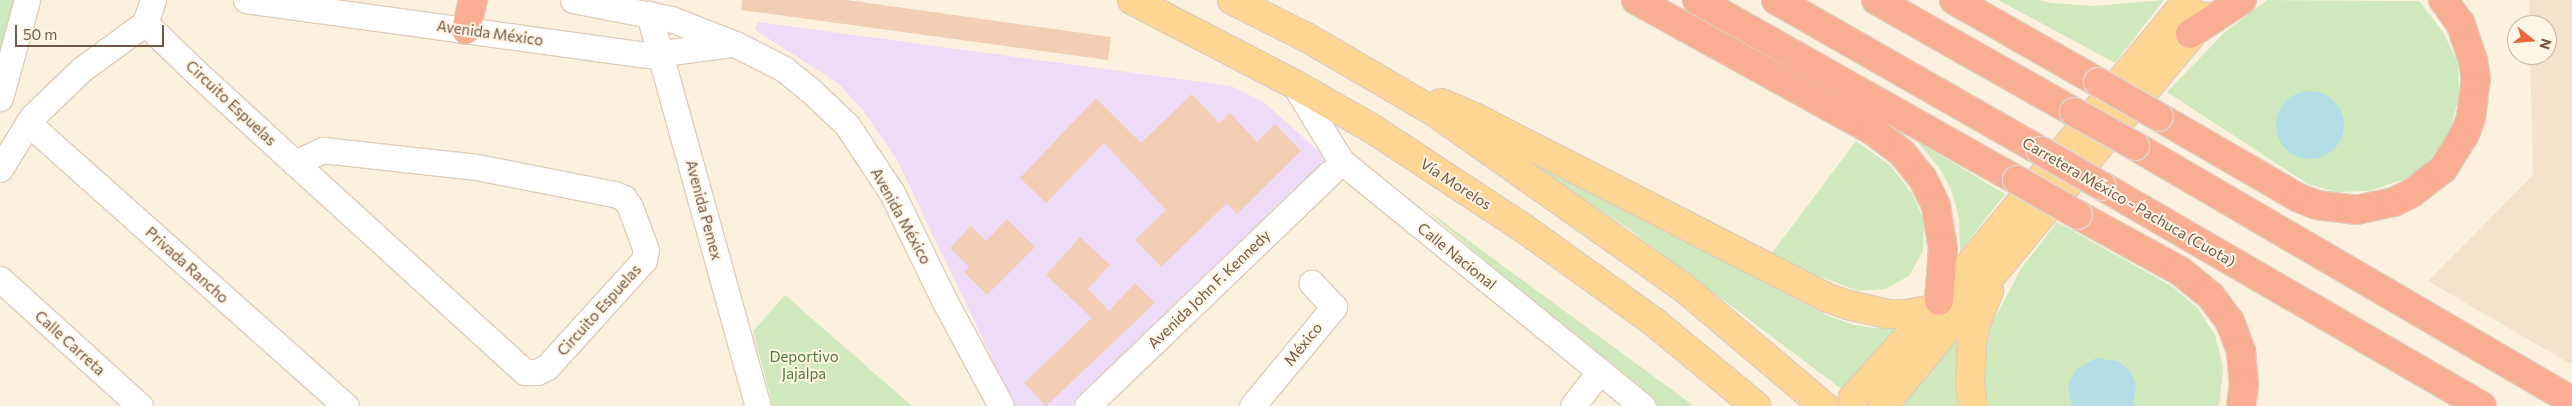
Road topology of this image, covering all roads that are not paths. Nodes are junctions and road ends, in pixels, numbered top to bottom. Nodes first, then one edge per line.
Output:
1 (27, 0) edge
2 (246, 0) edge
3 (473, 0) edge
4 (572, 0) edge
5 (1132, 0) edge
6 (1232, 0) edge
7 (1636, 0) edge
8 (1697, 0) edge
9 (1776, 0) edge
10 (1876, 0) edge
11 (1954, 0) edge
12 (2188, 0) edge
13 (2222, 0) edge
14 (2242, 0) edge
15 (2443, 0) edge
16 (341, 6) edge
17 (149, 11) edge
18 (648, 14) junction
19 (466, 30) junction
20 (2190, 34) junction
21 (735, 44) junction
22 (660, 53) junction
23 (1294, 84) junction
24 (1395, 89) junction
25 (0, 98) edge
26 (28, 123) junction
27 (295, 163) junction
28 (0, 169) edge
29 (1330, 173) dead end
30 (2007, 259) junction
31 (0, 279) edge
32 (1312, 283) dead end
33 (1936, 305) junction
34 (1600, 371) junction
35 (1853, 398) dead end
36 (2572, 401) edge
37 (140, 406) edge
38 (346, 406) edge
39 (758, 406) edge
40 (1002, 406) edge
41 (1087, 406) edge
42 (1252, 406) edge
43 (1573, 406) edge
44 (1643, 406) edge
45 (1756, 406) edge
46 (1824, 406) edge
47 (1883, 406) edge
48 (1973, 406) edge
49 (2240, 406) edge
50 (2482, 406) edge

1 - 25 street
2 - 16 street, Avenida México
3 - 19 highway
4 - 18 street, Avenida México
5 - 23 main road, Vía Morelos
6 - 24 main road
7 - 33 highway
8 - 49 highway, bridge
9 - 50 highway, Carretera México - Pachuca (Cuota), bridge
10 - 36 highway, bridge
11 - 15 highway, bridge
12 - 33 main road
13 - 20 main road
14 - 20 highway
16 - 19 street, Avenida México
17 - 26 street
17 - 27 street, Circuito Espuelas
18 - 21 street, Avenida México
18 - 22 street, Avenida Pemex
19 - 22 street, Avenida México
20 - 30 main road
21 - 22 street, Avenida México
21 - 40 street, Avenida México
22 - 39 street, Avenida Pemex
23 - 34 street, Calle Nacional
23 - 45 main road, Vía Morelos
24 - 33 main road
24 - 46 main road
26 - 28 street
26 - 38 street, Privada Rancho
27 - 27 street, Circuito Espuelas
29 - 41 street, Avenida John F. Kennedy
30 - 47 main road
30 - 48 main road
31 - 37 street, Calle Carreta
32 - 42 street, México
33 - 35 main road
34 - 43 street
34 - 44 street, Calle Nacional

